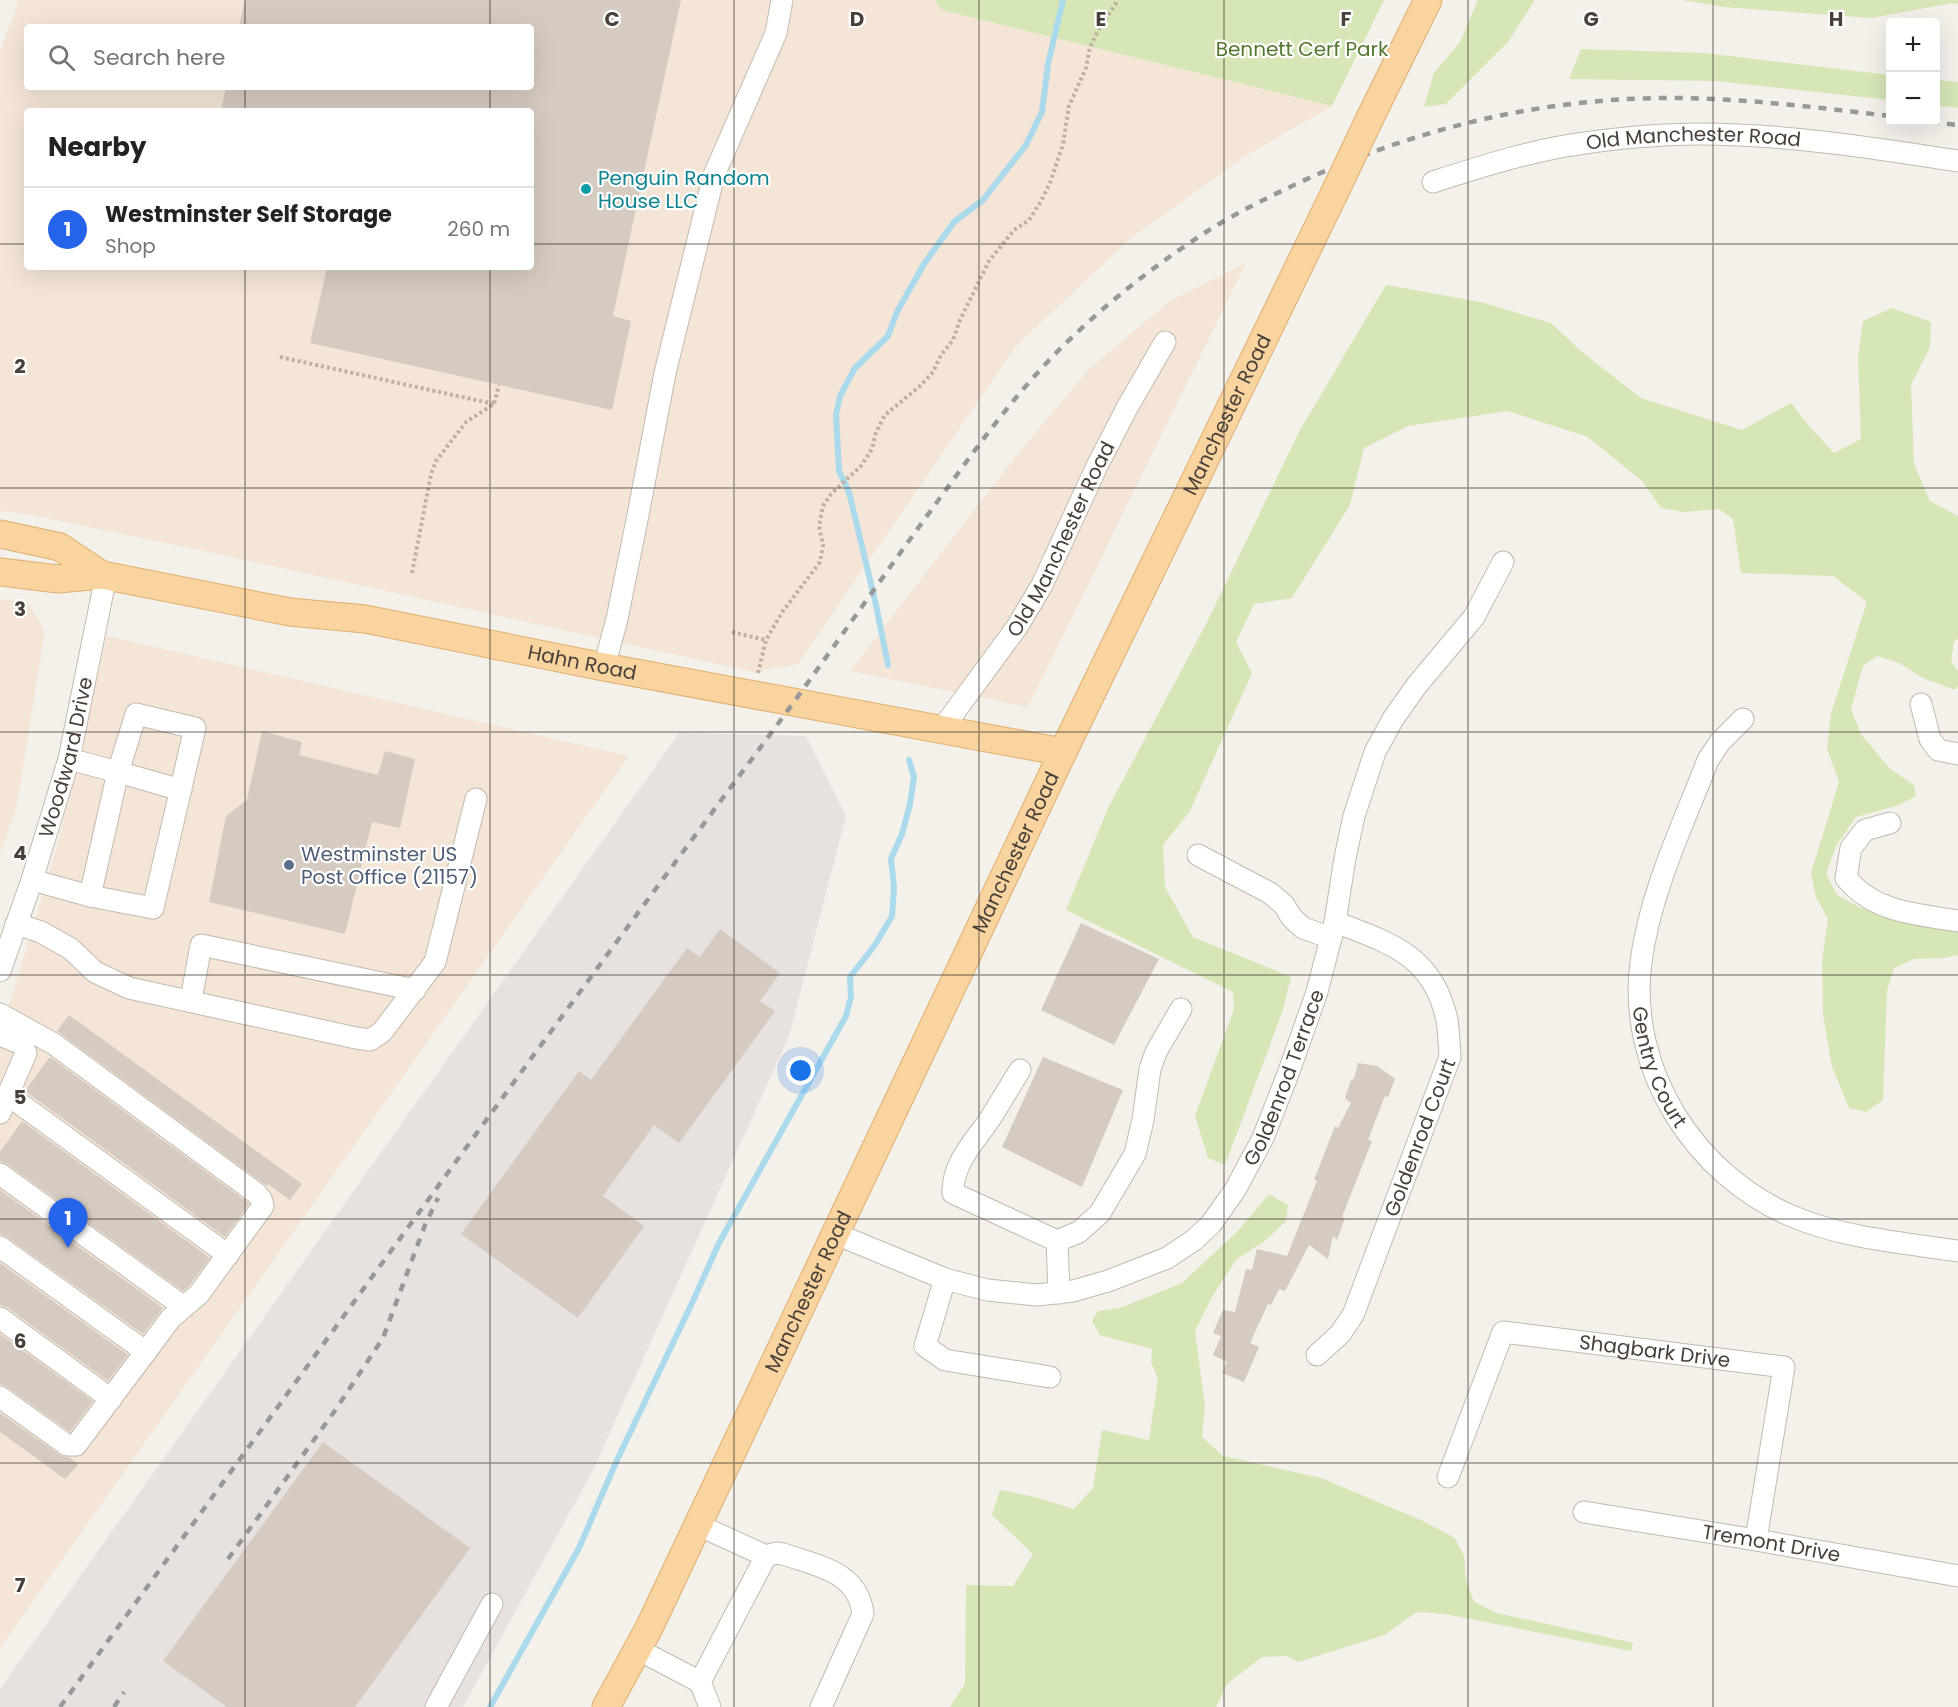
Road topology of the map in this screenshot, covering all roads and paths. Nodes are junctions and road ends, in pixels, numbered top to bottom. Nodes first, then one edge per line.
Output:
1 (782, 0) edge
2 (1118, 0) edge
3 (1428, 0) edge
4 (1958, 161) edge
5 (1433, 182) dead end
6 (1166, 342) dead end
7 (280, 357) dead end
8 (499, 385) dead end
9 (494, 404) junction
10 (0, 534) edge
11 (1503, 562) dead end
12 (0, 572) edge
13 (412, 573) dead end
14 (104, 576) junction
15 (732, 632) dead end
16 (766, 640) junction
17 (604, 668) junction
18 (753, 694) junction
19 (1921, 704) dead end
20 (1743, 719) dead end
21 (942, 729) junction
22 (1063, 752) junction
23 (1958, 754) edge
24 (69, 759) junction
25 (118, 772) junction
26 (182, 790) junction
27 (476, 799) dead end
28 (1890, 823) dead end
29 (1198, 855) dead end
30 (32, 880) junction
31 (90, 896) junction
32 (1958, 921) edge
33 (16, 924) junction
34 (1333, 930) junction
35 (0, 970) edge
36 (415, 990) junction
37 (191, 1000) junction
38 (1181, 1009) dead end
39 (0, 1014) edge
40 (0, 1035) edge
41 (1020, 1070) dead end
42 (4, 1104) edge
43 (0, 1174) edge
44 (836, 1234) junction
45 (1057, 1241) junction
46 (0, 1246) edge
47 (1958, 1251) edge
48 (228, 1255) junction
49 (945, 1279) junction
50 (1059, 1293) junction
51 (184, 1307) junction
52 (0, 1318) edge
53 (146, 1352) junction
54 (1317, 1355) dead end
55 (1050, 1377) dead end
56 (0, 1397) edge
57 (111, 1399) junction
58 (1448, 1477) dead end
59 (1584, 1512) dead end
60 (698, 1525) junction
61 (1756, 1540) junction
62 (766, 1556) junction
63 (1958, 1576) edge
64 (492, 1604) dead end
65 (637, 1649) junction
66 (700, 1682) junction
67 (436, 1707) edge
68 (606, 1707) edge
69 (710, 1707) edge
70 (821, 1707) edge

1 - 17 street
2 - 16 path
3 - 22 main road, Manchester Road, bridge
4 - 5 street, Old Manchester Road
6 - 21 street, Old Manchester Road
7 - 9 path
8 - 9 path
9 - 13 path
10 - 14 main road, Hahn Road
11 - 34 street, Goldenrod Terrace
12 - 14 main road, Hahn Road
14 - 17 main road, Hahn Road
14 - 24 street, Woodward Drive
15 - 16 path
16 - 18 path
17 - 18 main road, Hahn Road
18 - 21 main road, Hahn Road
19 - 23 street
20 - 47 street, Gentry Court
21 - 22 main road, Hahn Road
22 - 44 main road, Manchester Road
24 - 25 street
24 - 30 street, Woodward Drive
25 - 26 street
25 - 26 street
25 - 31 street
26 - 31 street
27 - 36 street
28 - 32 street
29 - 34 street, Goldenrod Court
30 - 31 street
30 - 33 street, Woodward Drive
33 - 35 street, Woodward Drive
33 - 37 street
34 - 50 street, Goldenrod Terrace
34 - 54 street, Goldenrod Court
36 - 37 street
36 - 37 street
38 - 45 street
39 - 48 street
40 - 42 street
41 - 45 street
42 - 48 street
43 - 51 street
44 - 49 street, Goldenrod Terrace
44 - 60 main road, Manchester Road
45 - 50 street
46 - 53 street
48 - 51 street
49 - 50 street, Goldenrod Terrace
49 - 55 street
51 - 53 street
52 - 57 street
53 - 57 street
56 - 57 street
58 - 61 street, Shagbark Drive
59 - 61 street, Tremont Drive
60 - 62 street
60 - 65 main road, Manchester Road
61 - 63 street, Tremont Drive
62 - 66 street
62 - 70 street
64 - 67 street
65 - 66 street
65 - 68 main road, Manchester Road
66 - 69 street

